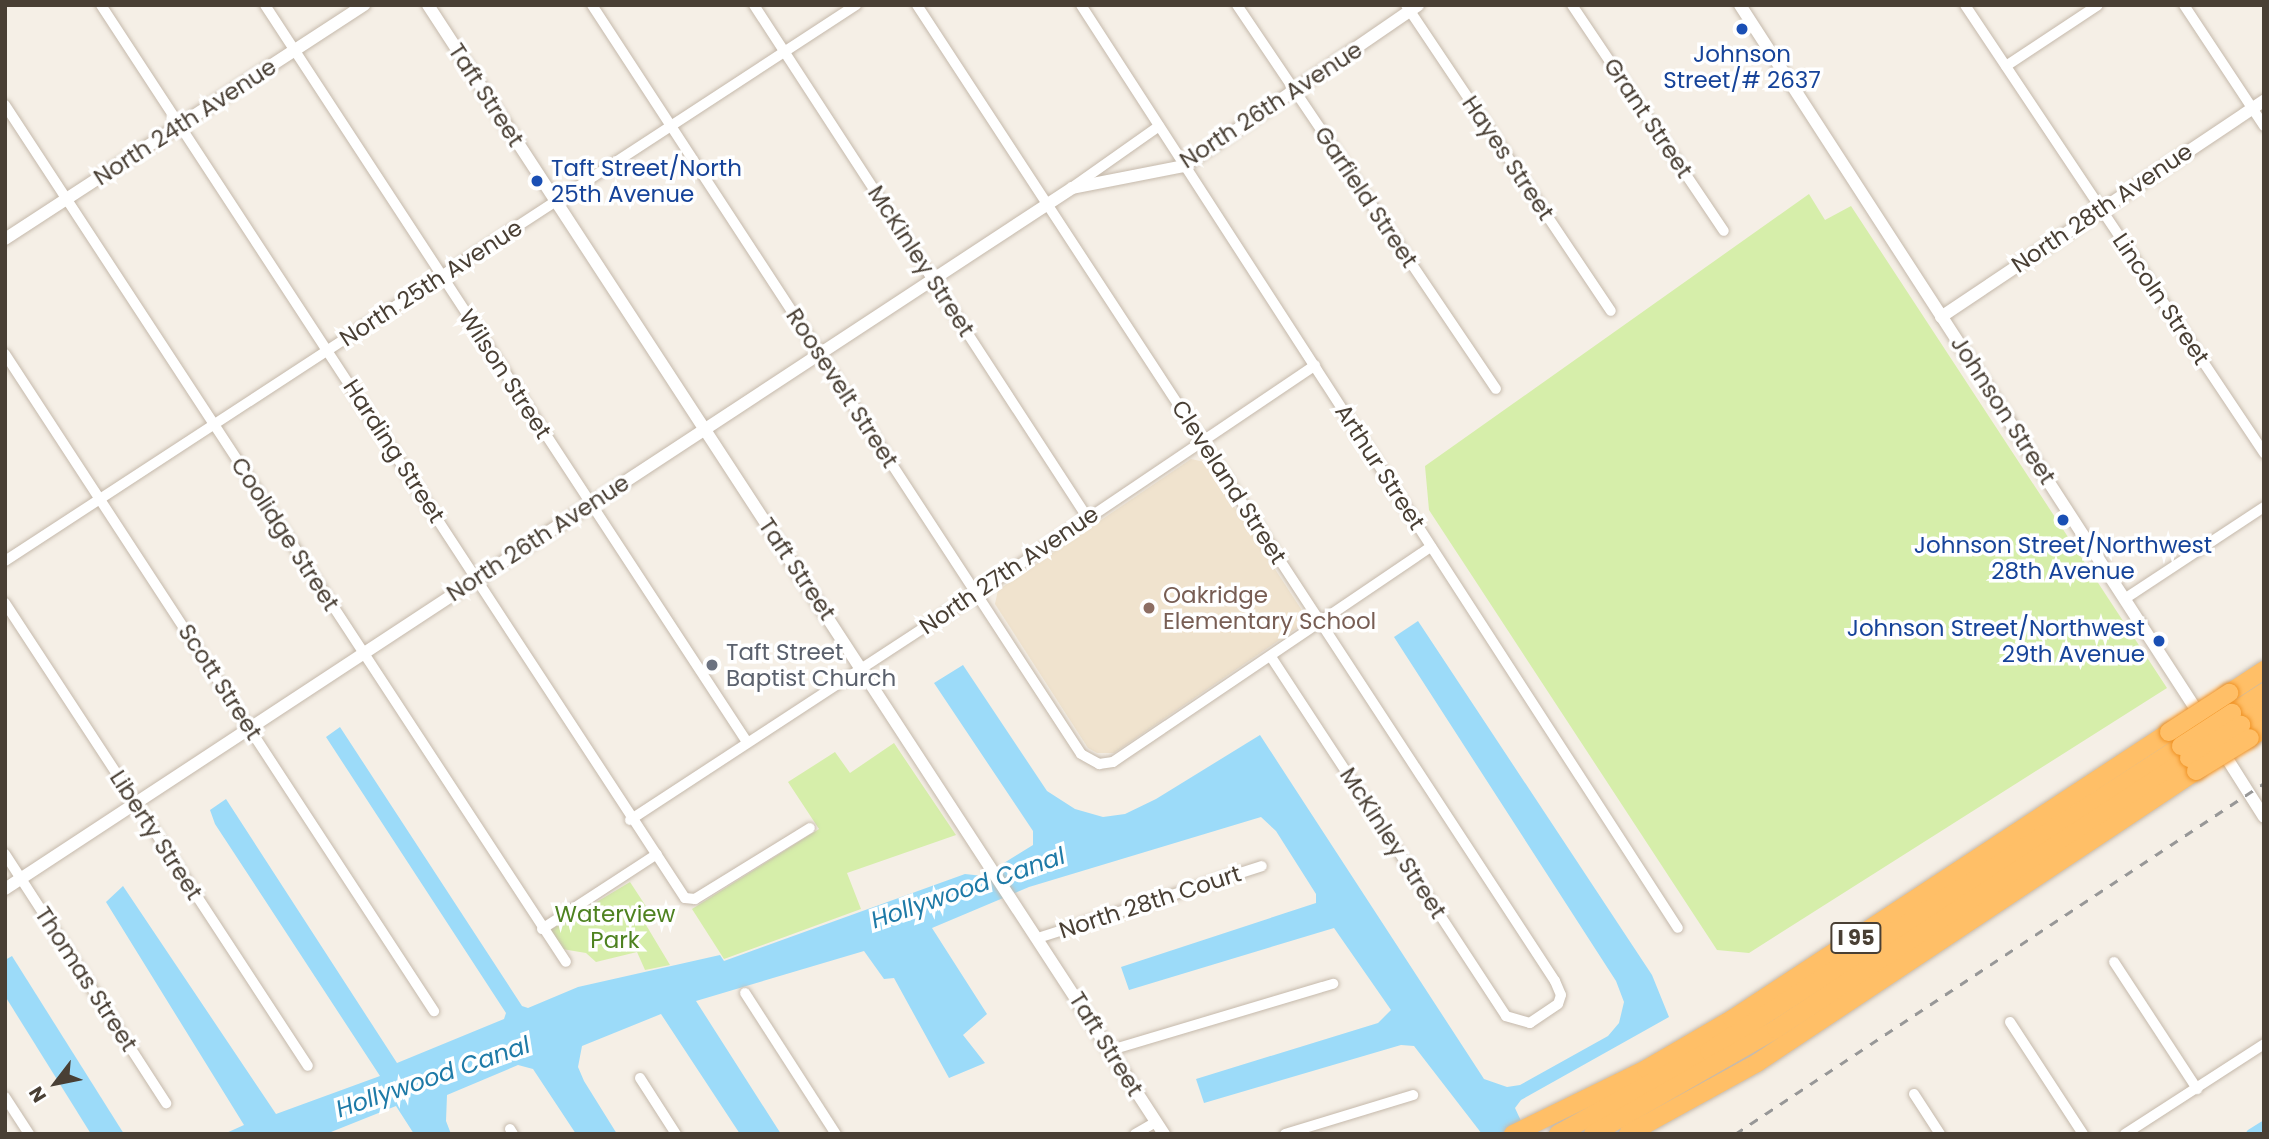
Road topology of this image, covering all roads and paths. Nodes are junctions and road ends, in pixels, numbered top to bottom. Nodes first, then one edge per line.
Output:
1 (101, 5) edge
2 (265, 5) edge
3 (364, 5) edge
4 (428, 5) edge
5 (592, 5) edge
6 (754, 5) edge
7 (856, 5) edge
8 (917, 5) edge
9 (1081, 5) edge
10 (1237, 5) edge
11 (1572, 5) edge
12 (1740, 5) edge
13 (1965, 5) edge
14 (2098, 5) edge
15 (2184, 5) edge
16 (1411, 7) edge
17 (295, 51) junction
18 (785, 53) junction
19 (2006, 66) junction
20 (1294, 92) junction
21 (2264, 100) edge
22 (5, 105) edge
23 (2252, 108) junction
24 (180, 125) junction
25 (670, 125) junction
26 (1159, 126) junction
27 (2264, 126) edge
28 (1184, 166) junction
29 (1072, 188) junction
30 (66, 199) junction
31 (556, 201) junction
32 (1048, 205) junction
33 (2100, 208) junction
34 (1724, 231) dead end
35 (5, 239) edge
36 (442, 275) junction
37 (932, 277) junction
38 (1611, 310) dead end
39 (1941, 317) junction
40 (328, 350) junction
41 (819, 352) junction
42 (5, 354) edge
43 (1315, 365) junction
44 (1496, 389) dead end
45 (214, 424) junction
46 (703, 428) junction
47 (1202, 440) junction
48 (2264, 453) edge
49 (99, 499) junction
50 (590, 506) junction
51 (2264, 507) edge
52 (1087, 517) junction
53 (1432, 547) junction
54 (5, 561) edge
55 (476, 578) junction
56 (976, 594) junction
57 (2126, 598) junction
58 (5, 603) edge
59 (1322, 624) junction
60 (363, 653) junction
61 (1271, 657) junction
62 (863, 668) junction
63 (2264, 670) edge
64 (2264, 692) edge
65 (2264, 710) edge
66 (2247, 726) edge
67 (249, 728) junction
68 (747, 742) junction
69 (2189, 758) junction
70 (135, 803) junction
71 (2264, 817) edge
72 (631, 820) junction
73 (810, 828) dead end
74 (5, 854) edge
75 (657, 854) junction
76 (1262, 866) dead end
77 (21, 878) junction
78 (5, 889) edge
79 (1678, 928) dead end
80 (542, 929) junction
81 (1038, 938) junction
82 (566, 962) dead end
83 (2114, 962) dead end
84 (1333, 984) dead end
85 (745, 993) dead end
86 (433, 1011) dead end
87 (2010, 1022) dead end
88 (1520, 1023) joint
89 (2264, 1044) edge
90 (1111, 1050) junction
91 (308, 1066) dead end
92 (640, 1079) dead end
93 (2197, 1088) junction
94 (1914, 1094) dead end
95 (1413, 1095) dead end
96 (5, 1097) edge
97 (166, 1103) dead end
98 (1156, 1122) junction
99 (29, 1134) edge
100 (676, 1134) edge
101 (836, 1134) edge
102 (1135, 1134) edge
103 (1164, 1134) edge
104 (1285, 1134) edge
105 (1513, 1134) edge
106 (1558, 1134) edge
107 (1593, 1134) edge
108 (1628, 1134) edge
109 (1940, 1134) edge
110 (2083, 1134) edge
111 (2126, 1134) edge

1 - 24 street, Harding Street
2 - 17 street, Wilson Street
3 - 17 street, North 24th Avenue
4 - 31 street, Taft Street
5 - 25 street, Roosevelt Street
6 - 18 street, McKinley Street
7 - 18 street, North 25th Avenue
8 - 32 street, Cleveland Street
9 - 26 street, Arthur Street
10 - 20 street, Garfield Street
11 - 34 street, Grant Street
12 - 39 street, Johnson Street
13 - 19 street, Lincoln Street
14 - 19 street
15 - 23 street
16 - 20 street, North 26th Avenue
16 - 38 street, Hayes Street
17 - 24 street, North 24th Avenue
17 - 36 street, Wilson Street
18 - 25 street, North 25th Avenue
18 - 37 street, McKinley Street
19 - 33 street, Lincoln Street
20 - 28 street, North 26th Avenue
20 - 44 street, Garfield Street
21 - 23 street, North 28th Avenue
22 - 30 street, Coolidge Street
23 - 27 street
23 - 33 street, North 28th Avenue
24 - 30 street, North 24th Avenue
24 - 40 street, Harding Street
25 - 31 street, North 25th Avenue
25 - 41 street, Roosevelt Street
26 - 28 street, Arthur Street
26 - 29 street, North 26th Avenue
28 - 29 street, North 26th Avenue
28 - 43 street, Arthur Street
29 - 32 street, North 26th Avenue
30 - 35 street, North 24th Avenue
30 - 45 street, Coolidge Street
31 - 36 street, North 25th Avenue
31 - 46 street, Taft Street
32 - 37 street, North 26th Avenue
32 - 47 street, Cleveland Street
33 - 39 street, North 28th Avenue
33 - 48 street, Lincoln Street
36 - 40 street, North 25th Avenue
36 - 50 street, Wilson Street
37 - 41 street, North 26th Avenue
37 - 52 street, McKinley Street
39 - 57 street, Johnson Street
40 - 45 street, North 25th Avenue
40 - 55 street, Harding Street
41 - 46 street, North 26th Avenue
41 - 56 street, Roosevelt Street
42 - 49 street, Scott Street
43 - 47 street, North 27th Avenue
43 - 53 street, Arthur Street
45 - 49 street, North 25th Avenue
45 - 60 street, Coolidge Street
46 - 50 street, North 26th Avenue
46 - 62 street, Taft Street
47 - 52 street, North 27th Avenue
47 - 59 street, Cleveland Street
49 - 54 street, North 25th Avenue
49 - 67 street, Scott Street
50 - 55 street, North 26th Avenue
50 - 68 street, Wilson Street
51 - 57 street
52 - 56 street, North 27th Avenue
53 - 59 street
53 - 79 street, Arthur Street
55 - 60 street, North 26th Avenue
55 - 72 street, Harding Street
56 - 61 street, Roosevelt Street
56 - 62 street, North 27th Avenue
57 - 71 street, Johnson Street
58 - 70 street, Liberty Street
59 - 61 street
59 - 88 street, Cleveland Street
60 - 67 street, North 26th Avenue
60 - 80 street, Coolidge Street
61 - 88 street, McKinley Street
62 - 68 street, North 27th Avenue
62 - 81 street, Taft Street
63 - 105 highway, I 95, bridge
64 - 66 highway
65 - 66 highway
66 - 69 highway, I 95, bridge
66 - 69 highway, bridge
67 - 70 street, North 26th Avenue
67 - 86 street, Scott Street
68 - 72 street, North 27th Avenue
69 - 106 highway
69 - 107 highway
69 - 108 highway, I 95
70 - 77 street, North 26th Avenue
70 - 91 street, Liberty Street
72 - 75 street, Harding Street
73 - 75 street, Harding Street
74 - 77 street, Thomas Street
75 - 80 street
76 - 81 street, North 28th Court
77 - 78 street, North 26th Avenue
77 - 97 street, Thomas Street
80 - 82 street, Coolidge Street
81 - 90 street, Taft Street
83 - 93 street
84 - 90 street
85 - 101 street
87 - 110 street
89 - 93 street
90 - 98 street, Taft Street
92 - 100 street
93 - 111 street
94 - 109 street
95 - 104 street
96 - 99 street
98 - 102 street
98 - 103 street, Taft Street

